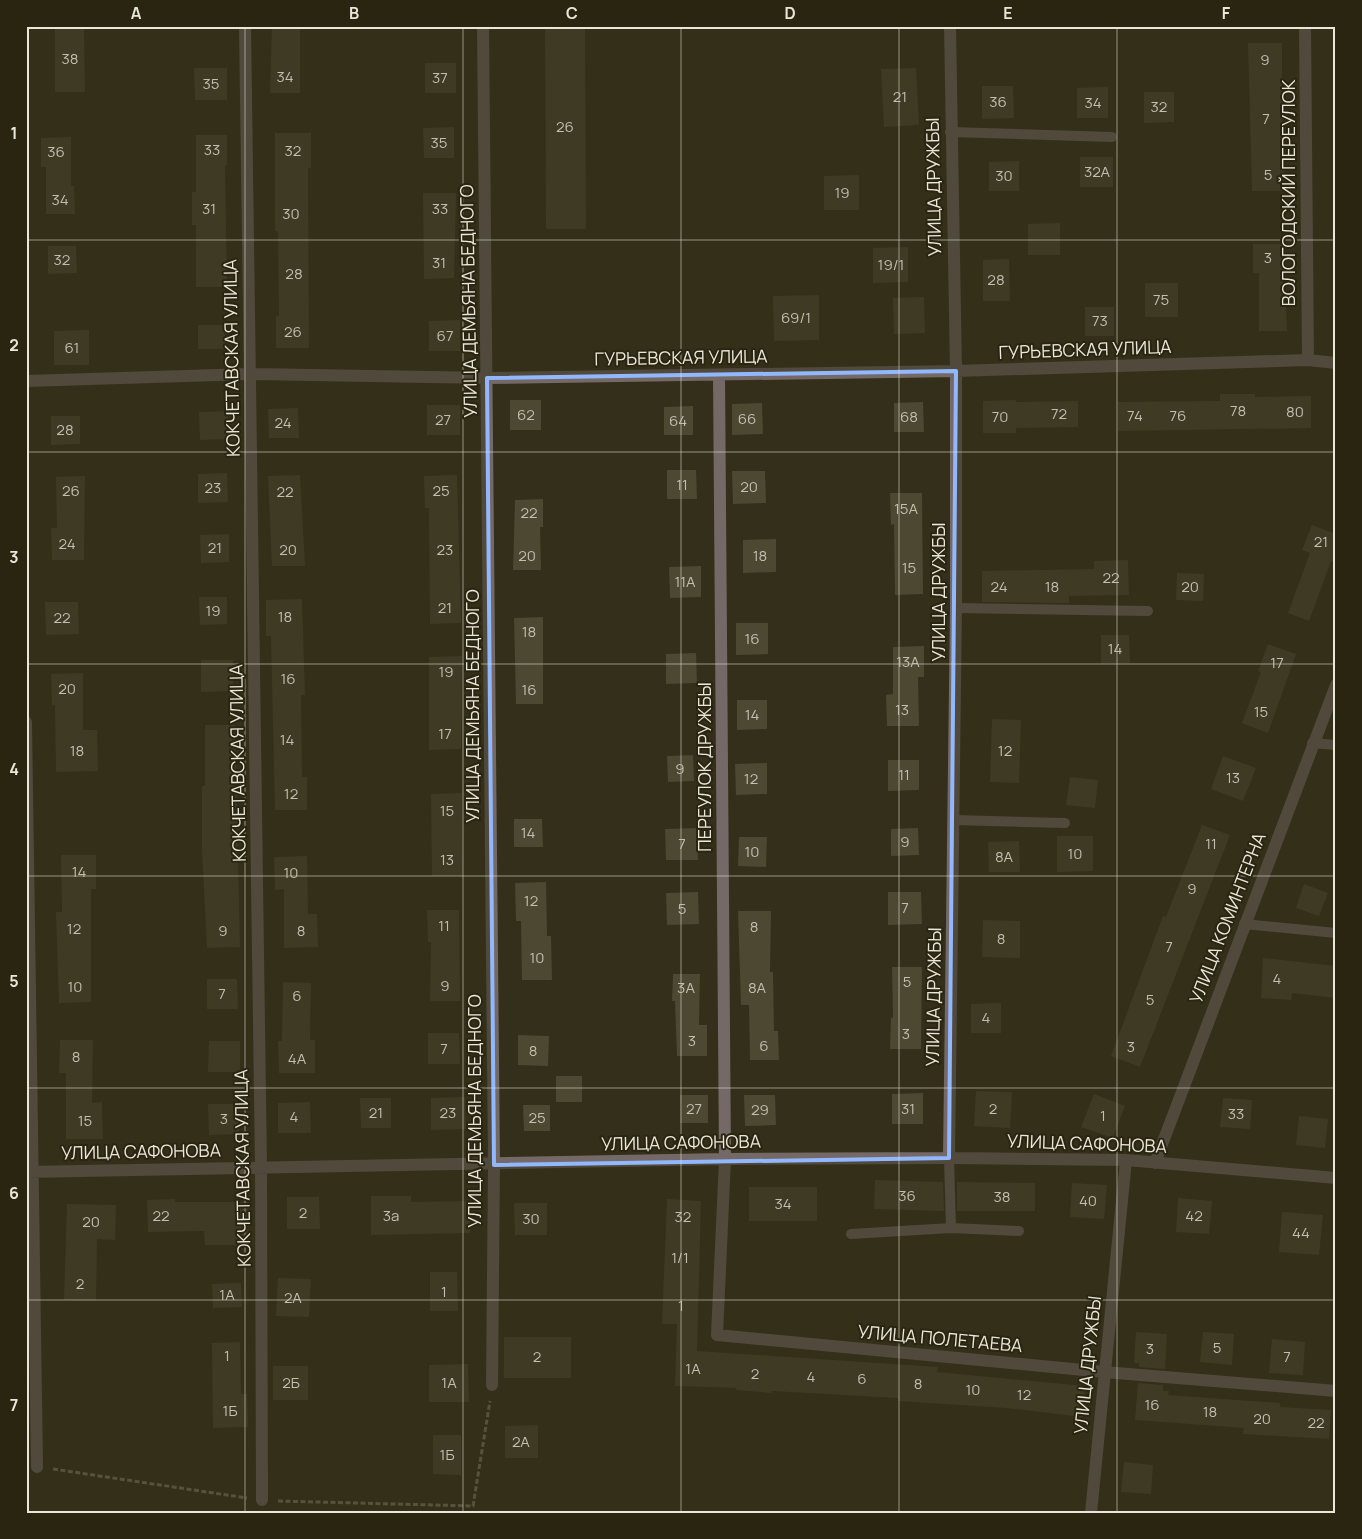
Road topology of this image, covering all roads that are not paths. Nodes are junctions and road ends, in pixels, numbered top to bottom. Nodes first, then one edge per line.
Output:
1 (245, 26) edge
2 (483, 26) edge
3 (950, 26) edge
4 (1305, 26) edge
5 (950, 132) junction
6 (1112, 137) dead end
7 (1308, 360) junction
8 (1336, 363) edge
9 (956, 371) junction
10 (250, 374) junction
11 (719, 375) junction
12 (487, 378) junction
13 (26, 381) edge
14 (956, 608) junction
15 (1148, 611) dead end
16 (1336, 685) edge
17 (26, 722) edge
18 (1312, 743) junction
19 (1336, 746) edge
20 (954, 820) junction
21 (1065, 824) dead end
22 (1244, 924) junction
23 (1336, 933) edge
24 (949, 1158) junction
25 (725, 1159) junction
26 (1126, 1160) junction
27 (1155, 1163) junction
28 (494, 1165) junction
29 (261, 1167) junction
30 (29, 1172) edge
31 (1336, 1178) edge
32 (951, 1228) junction
33 (1019, 1230) dead end
34 (851, 1234) dead end
35 (1104, 1372) junction
36 (492, 1386) road end
37 (1336, 1391) edge
38 (38, 1467) road end
39 (262, 1500) road end
40 (1091, 1513) edge

1 - 10 street, КОКЧЕТАВСКАЯ УЛИЦА
2 - 12 street, УЛИЦА ДЕМЬЯНА БЕДНОГО
3 - 5 street, УЛИЦА ДРУЖБЫ
4 - 7 street, ВОЛОГОДСКИЙ ПЕРЕУЛОК
5 - 6 lane
5 - 9 street, УЛИЦА ДРУЖБЫ
7 - 8 street, ГУРЬЕВСКАЯ УЛИЦА
7 - 9 street, ГУРЬЕВСКАЯ УЛИЦА
9 - 11 street, ГУРЬЕВСКАЯ УЛИЦА
9 - 14 street, УЛИЦА ДРУЖБЫ
10 - 12 street, ГУРЬЕВСКАЯ УЛИЦА
10 - 13 street, ГУРЬЕВСКАЯ УЛИЦА
10 - 29 street, КОКЧЕТАВСКАЯ УЛИЦА
11 - 12 street, ГУРЬЕВСКАЯ УЛИЦА
11 - 25 street, ПЕРЕУЛОК ДРУЖБЫ
12 - 28 street, УЛИЦА ДЕМЬЯНА БЕДНОГО
14 - 15 lane
14 - 20 street, УЛИЦА ДРУЖБЫ
16 - 18 street, УЛИЦА КОМИНТЕРНА
17 - 30 street
18 - 19 lane
18 - 22 street, УЛИЦА КОМИНТЕРНА
20 - 21 lane
20 - 24 street, УЛИЦА ДРУЖБЫ
22 - 23 lane
22 - 27 street, УЛИЦА КОМИНТЕРНА
24 - 25 street, УЛИЦА САФОНОВА
24 - 26 street, УЛИЦА САФОНОВА
24 - 32 lane
25 - 28 street, УЛИЦА САФОНОВА
25 - 35 street, УЛИЦА ПОЛЕТАЕВА
26 - 27 street, УЛИЦА САФОНОВА
26 - 35 street, УЛИЦА ДРУЖБЫ
27 - 31 street, УЛИЦА САФОНОВА
28 - 29 street, УЛИЦА САФОНОВА
28 - 36 street, УЛИЦА ДЕМЬЯНА БЕДНОГО
29 - 30 street, УЛИЦА САФОНОВА
29 - 39 street, КОКЧЕТАВСКАЯ УЛИЦА
30 - 38 street
32 - 33 lane
32 - 34 lane
35 - 37 street, УЛИЦА ПОЛЕТАЕВА
35 - 40 street, УЛИЦА ДРУЖБЫ

